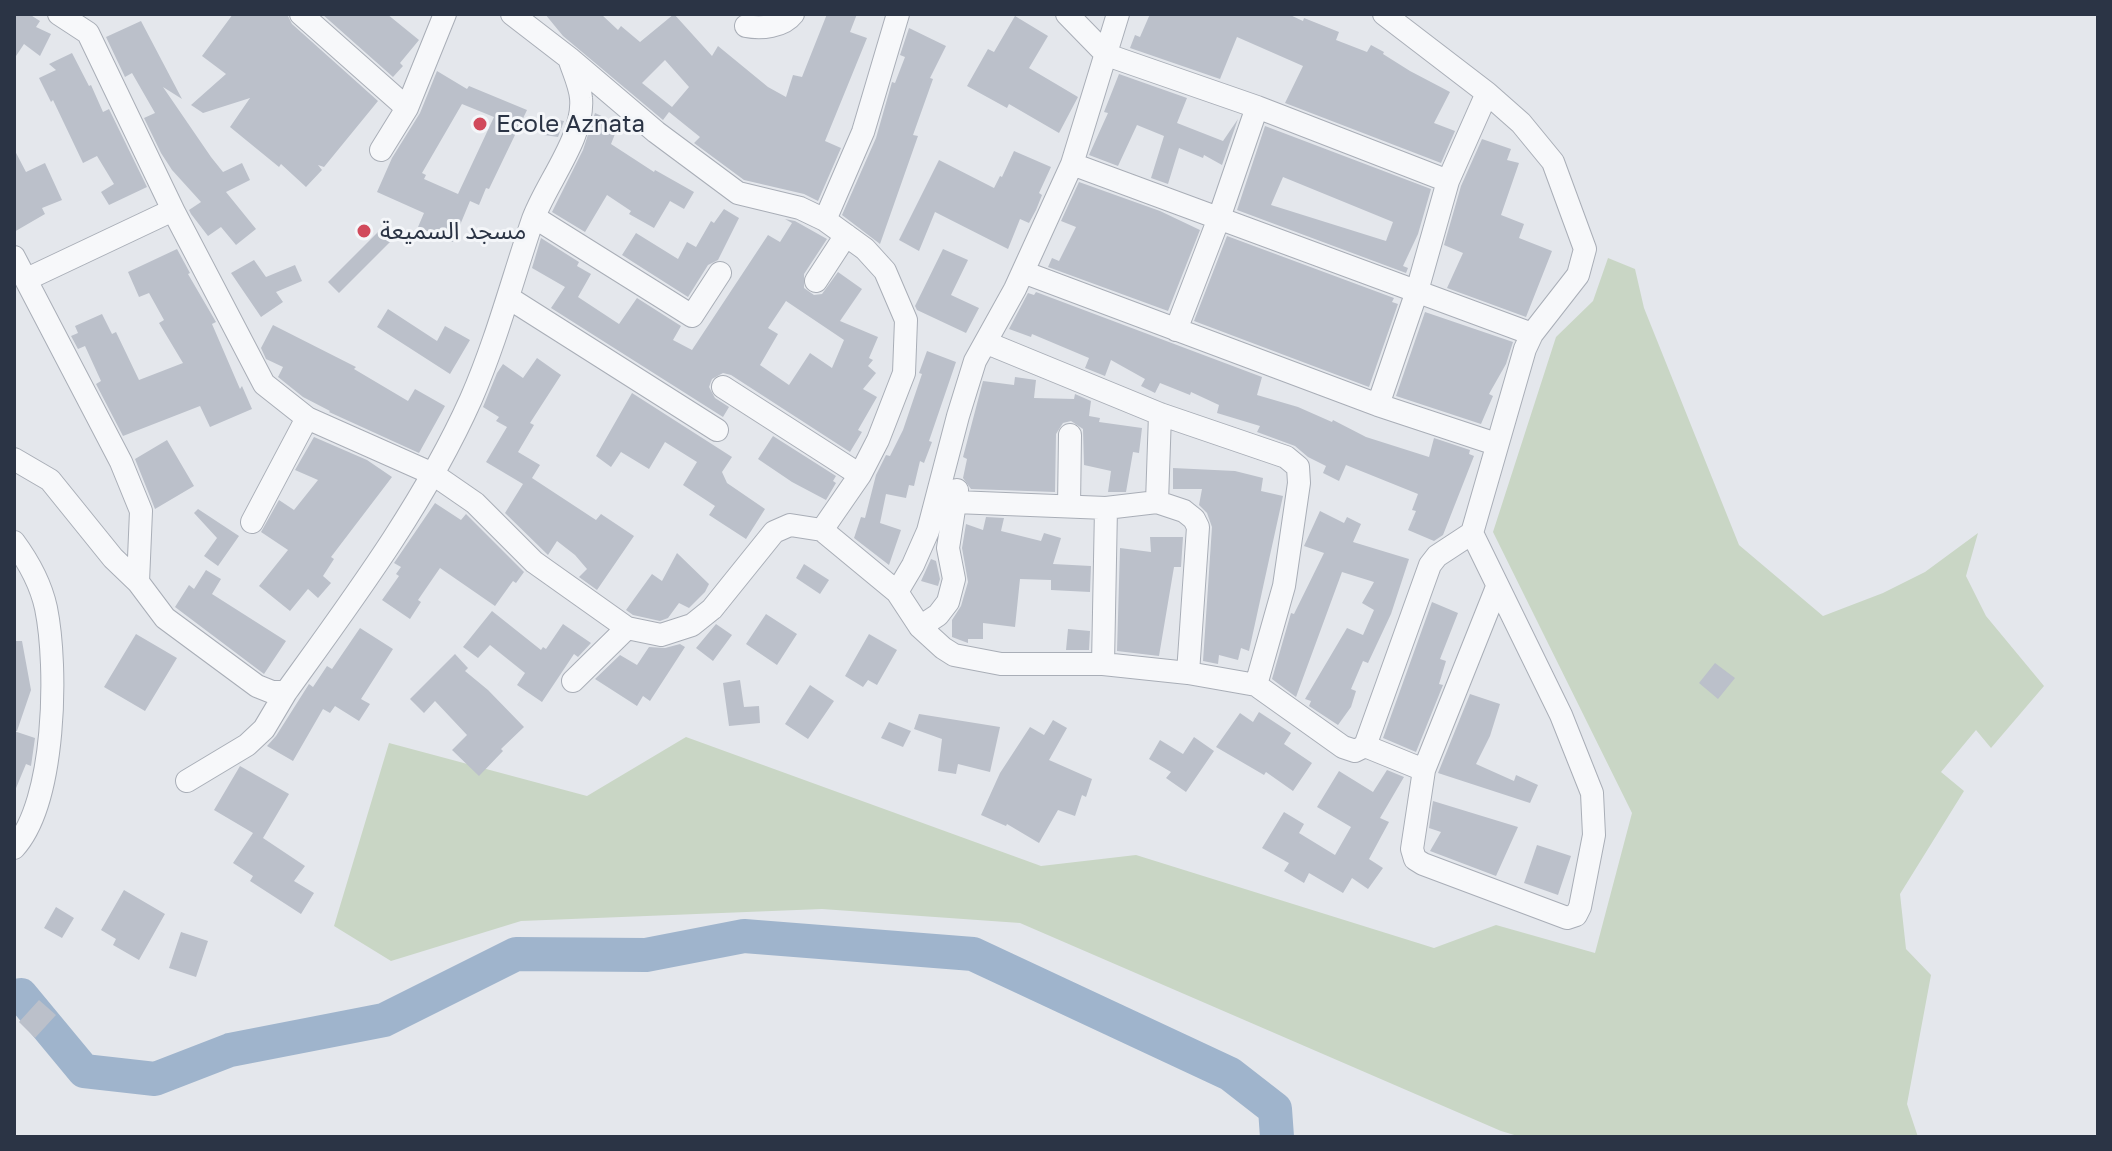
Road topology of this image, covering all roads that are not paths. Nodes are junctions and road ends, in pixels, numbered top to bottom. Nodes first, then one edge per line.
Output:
1 (59, 14) edge
2 (301, 14) edge
3 (445, 14) edge
4 (512, 14) edge
5 (793, 14) edge
6 (898, 14) edge
7 (1067, 14) edge
8 (1118, 14) edge
9 (1384, 14) edge
10 (746, 26) dead end
11 (1107, 55) junction
12 (569, 58) junction
13 (1487, 93) junction
14 (1257, 107) junction
15 (407, 108) junction
16 (381, 150) dead end
17 (1072, 164) junction
18 (1448, 181) junction
19 (173, 210) junction
20 (534, 217) junction
21 (1219, 218) junction
22 (825, 220) junction
23 (846, 235) junction
24 (14, 257) edge
25 (1023, 272) junction
26 (720, 273) dead end
27 (27, 279) junction
28 (816, 281) dead end
29 (1417, 291) junction
30 (509, 298) junction
31 (1176, 330) junction
32 (1532, 334) junction
33 (987, 343) junction
34 (723, 387) dead end
35 (1378, 405) junction
36 (1160, 414) junction
37 (307, 418) junction
38 (717, 430) dead end
39 (1070, 435) dead end
40 (1496, 444) junction
41 (14, 459) edge
42 (433, 474) junction
43 (860, 475) junction
44 (1157, 502) junction
45 (1069, 506) junction
46 (1106, 508) junction
47 (252, 522) dead end
48 (822, 530) junction
49 (1472, 533) junction
50 (14, 542) edge
51 (138, 582) junction
52 (1497, 587) junction
53 (897, 592) junction
54 (920, 627) junction
55 (627, 628) junction
56 (1103, 664) junction
57 (1188, 673) junction
58 (573, 681) dead end
59 (1256, 685) junction
60 (286, 692) junction
61 (1365, 746) junction
62 (1424, 770) junction
63 (187, 781) dead end
64 (14, 848) edge

1 - 19 street
2 - 15 street
3 - 15 street
4 - 12 street
5 - 10 street
6 - 22 street
7 - 11 street
8 - 11 street
9 - 13 street
11 - 14 street
11 - 17 street
12 - 20 street
12 - 22 street
13 - 18 street
13 - 32 street
14 - 18 street
14 - 21 street
15 - 16 street
17 - 21 street
17 - 25 street
18 - 29 street
19 - 27 street
19 - 37 street
20 - 26 street
20 - 30 street
21 - 29 street
21 - 31 street
22 - 23 street
23 - 28 street
23 - 43 street
24 - 27 street
25 - 31 street
25 - 33 street
27 - 51 street
29 - 32 street
29 - 35 street
30 - 38 street
30 - 42 street
31 - 35 street
32 - 40 street
33 - 36 street
33 - 53 street
34 - 43 street
35 - 40 street
36 - 44 street
36 - 59 street
37 - 42 street
37 - 47 street
39 - 45 street
40 - 49 street
41 - 51 street
42 - 55 street
42 - 60 street
43 - 48 street
44 - 46 street
44 - 57 street
45 - 46 street
45 - 54 street
46 - 56 street
48 - 53 street
48 - 55 street
49 - 52 street
49 - 61 street
50 - 64 street
51 - 60 street
52 - 62 street
52 - 62 street
53 - 54 street
54 - 56 street
55 - 58 street
56 - 57 street
57 - 59 street
59 - 61 street
60 - 63 street
61 - 62 street

